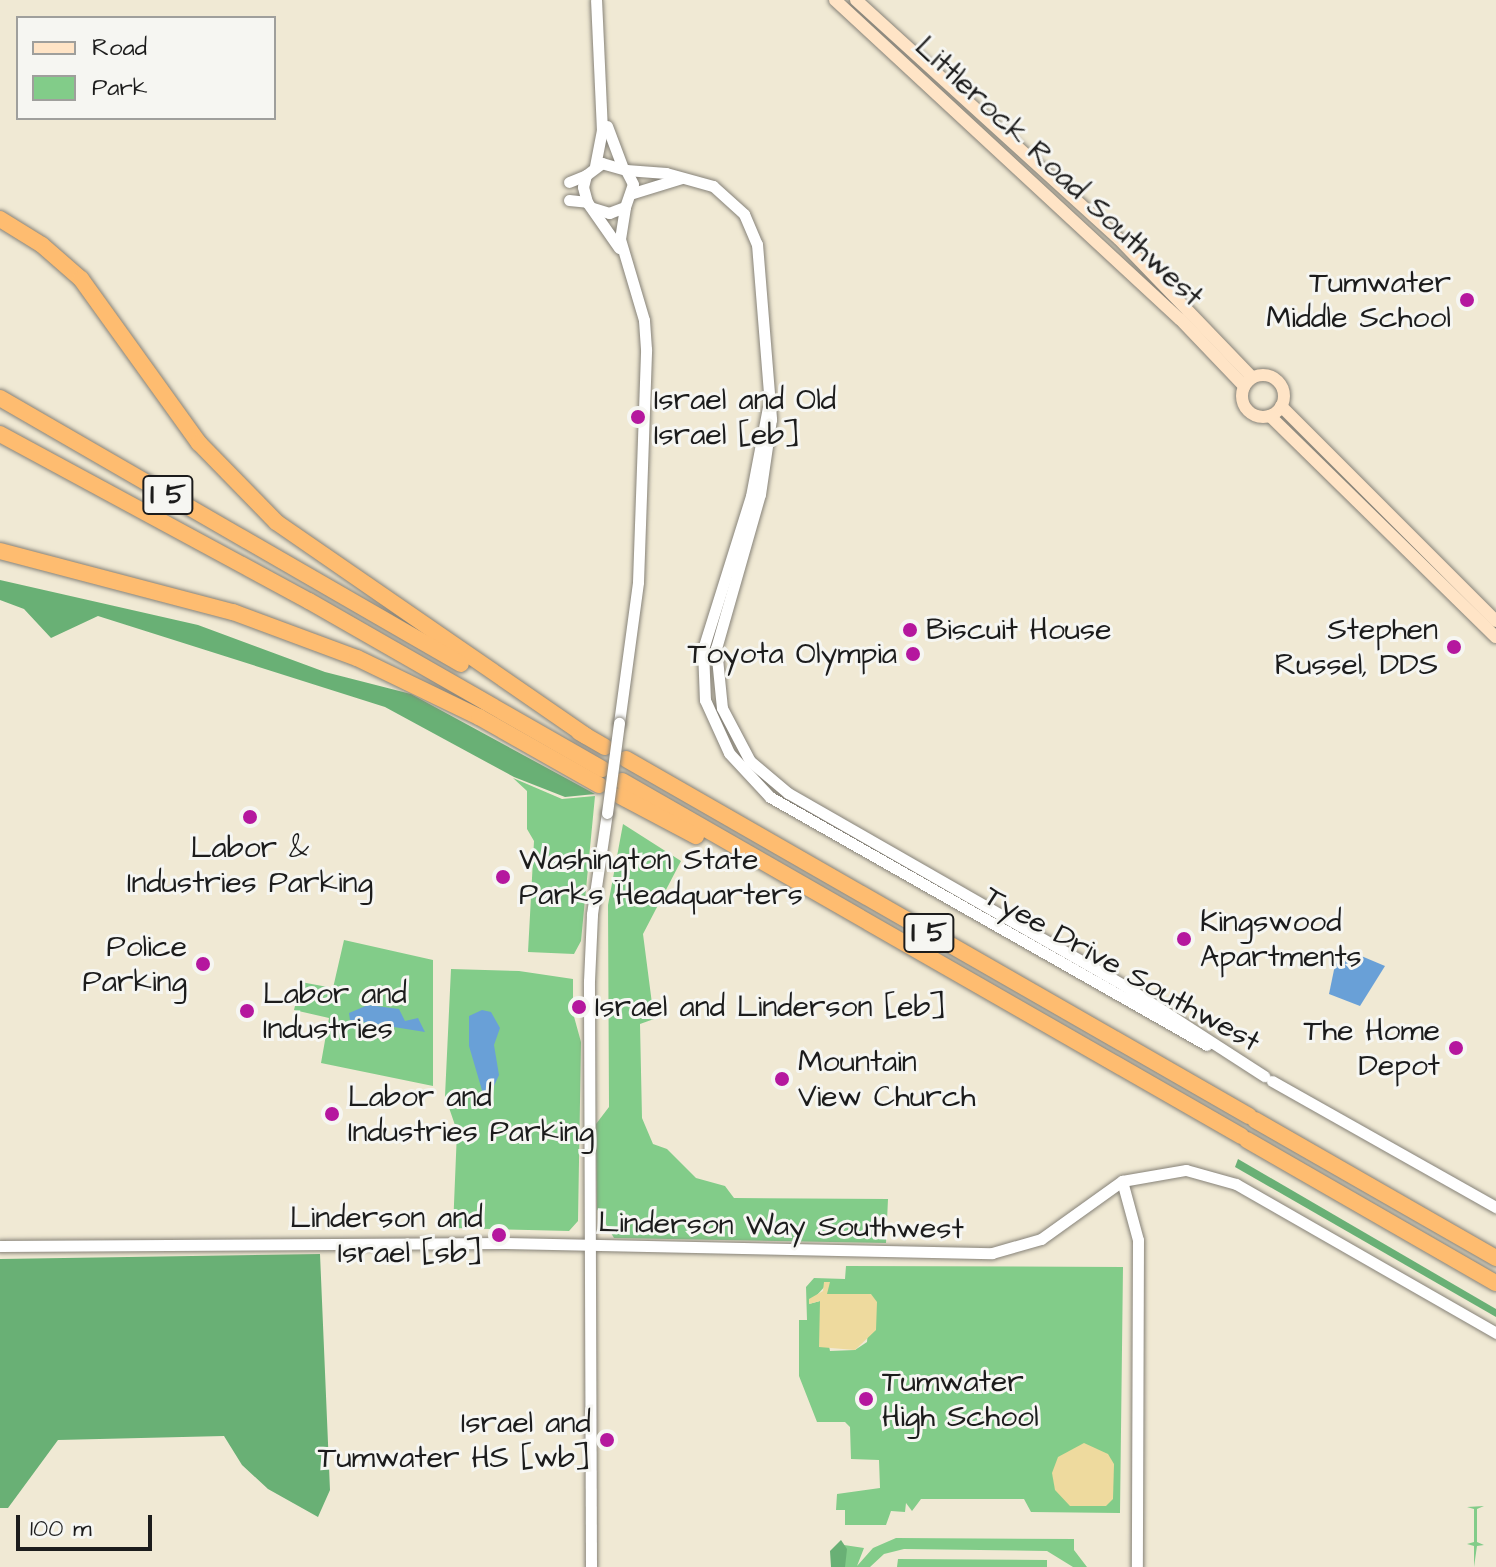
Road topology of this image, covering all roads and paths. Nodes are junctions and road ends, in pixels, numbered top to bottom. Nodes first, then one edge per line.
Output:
1 (596, 0) edge
2 (835, 0) edge
3 (856, 0) edge
4 (600, 98) junction
5 (624, 168) junction
6 (590, 170) junction
7 (687, 177) junction
8 (569, 182) dead end
9 (633, 193) junction
10 (569, 200) dead end
11 (590, 205) junction
12 (625, 207) junction
13 (0, 219) edge
14 (627, 263) junction
15 (1248, 382) junction
16 (0, 398) edge
17 (1281, 406) junction
18 (768, 407) junction
19 (1270, 416) junction
20 (0, 434) edge
21 (0, 551) edge
22 (1496, 621) edge
23 (1496, 637) edge
24 (586, 736) junction
25 (605, 747) dead end
26 (626, 759) dead end
27 (621, 788) dead end
28 (1272, 1081) dead end
29 (1122, 1181) junction
30 (1496, 1207) edge
31 (0, 1246) edge
32 (590, 1246) junction
33 (1496, 1258) edge
34 (1496, 1283) edge
35 (1496, 1333) edge
36 (591, 1567) edge
37 (1137, 1567) edge

1 - 4 street
2 - 15 main road, Littlerock Road Southwest
3 - 15 main road, Littlerock Road Southwest
4 - 5 street
4 - 6 street
5 - 6 street
5 - 7 street, Tyee Drive Southwest
5 - 9 street
6 - 8 street
6 - 11 street
7 - 9 street
7 - 18 street, Tyee Drive Southwest
9 - 12 street
10 - 11 street
11 - 12 street
11 - 14 street
12 - 14 street
13 - 24 highway
14 - 32 street, bridge
15 - 17 main road, Littlerock Road Southwest
15 - 19 main road, Littlerock Road Southwest
16 - 24 highway, I 5
17 - 19 main road
17 - 22 main road, Littlerock Road Southwest
18 - 18 street, Tyee Drive Southwest
19 - 23 main road, Littlerock Road Southwest
20 - 21 highway, I 5
24 - 25 highway, I 5
26 - 33 highway, I 5
27 - 34 highway, I 5
28 - 30 street, Tyee Drive Southwest
29 - 32 street, Linderson Way Southwest
29 - 35 street, Linderson Way Southwest
29 - 37 street
31 - 32 street, Linderson Way Southwest
32 - 36 street

